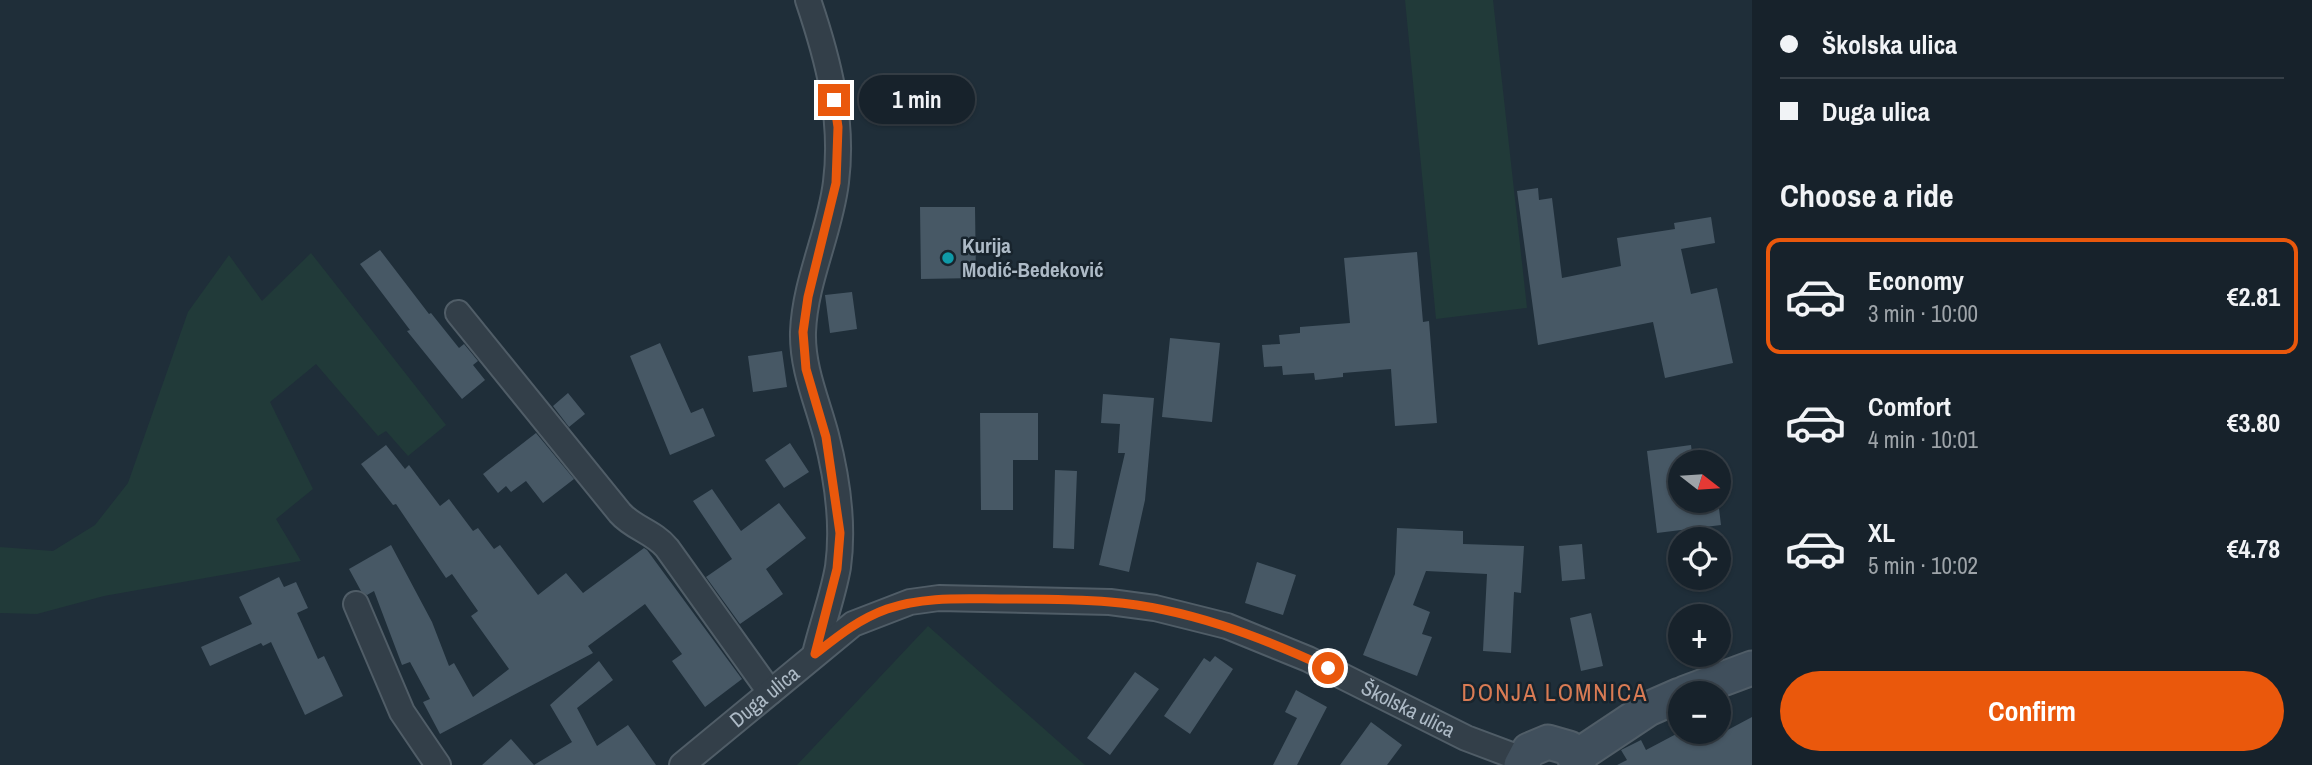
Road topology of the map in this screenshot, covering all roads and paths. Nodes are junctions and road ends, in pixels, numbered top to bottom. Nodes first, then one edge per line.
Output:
1 (808, 0) edge
2 (458, 313) dead end
3 (356, 604) dead end
4 (815, 654) junction
5 (1752, 668) edge
6 (1717, 681) edge
7 (770, 692) junction
8 (1668, 701) edge
9 (1578, 761) edge
10 (1522, 762) edge
11 (438, 765) edge
12 (682, 765) edge

1 - 4 street, Duga ulica
2 - 7 street
3 - 11 street
4 - 7 street, Duga ulica
4 - 10 street, Školska ulica
5 - 6 street
7 - 12 street, Duga ulica
8 - 9 street
9 - 10 street, Školska ulica

